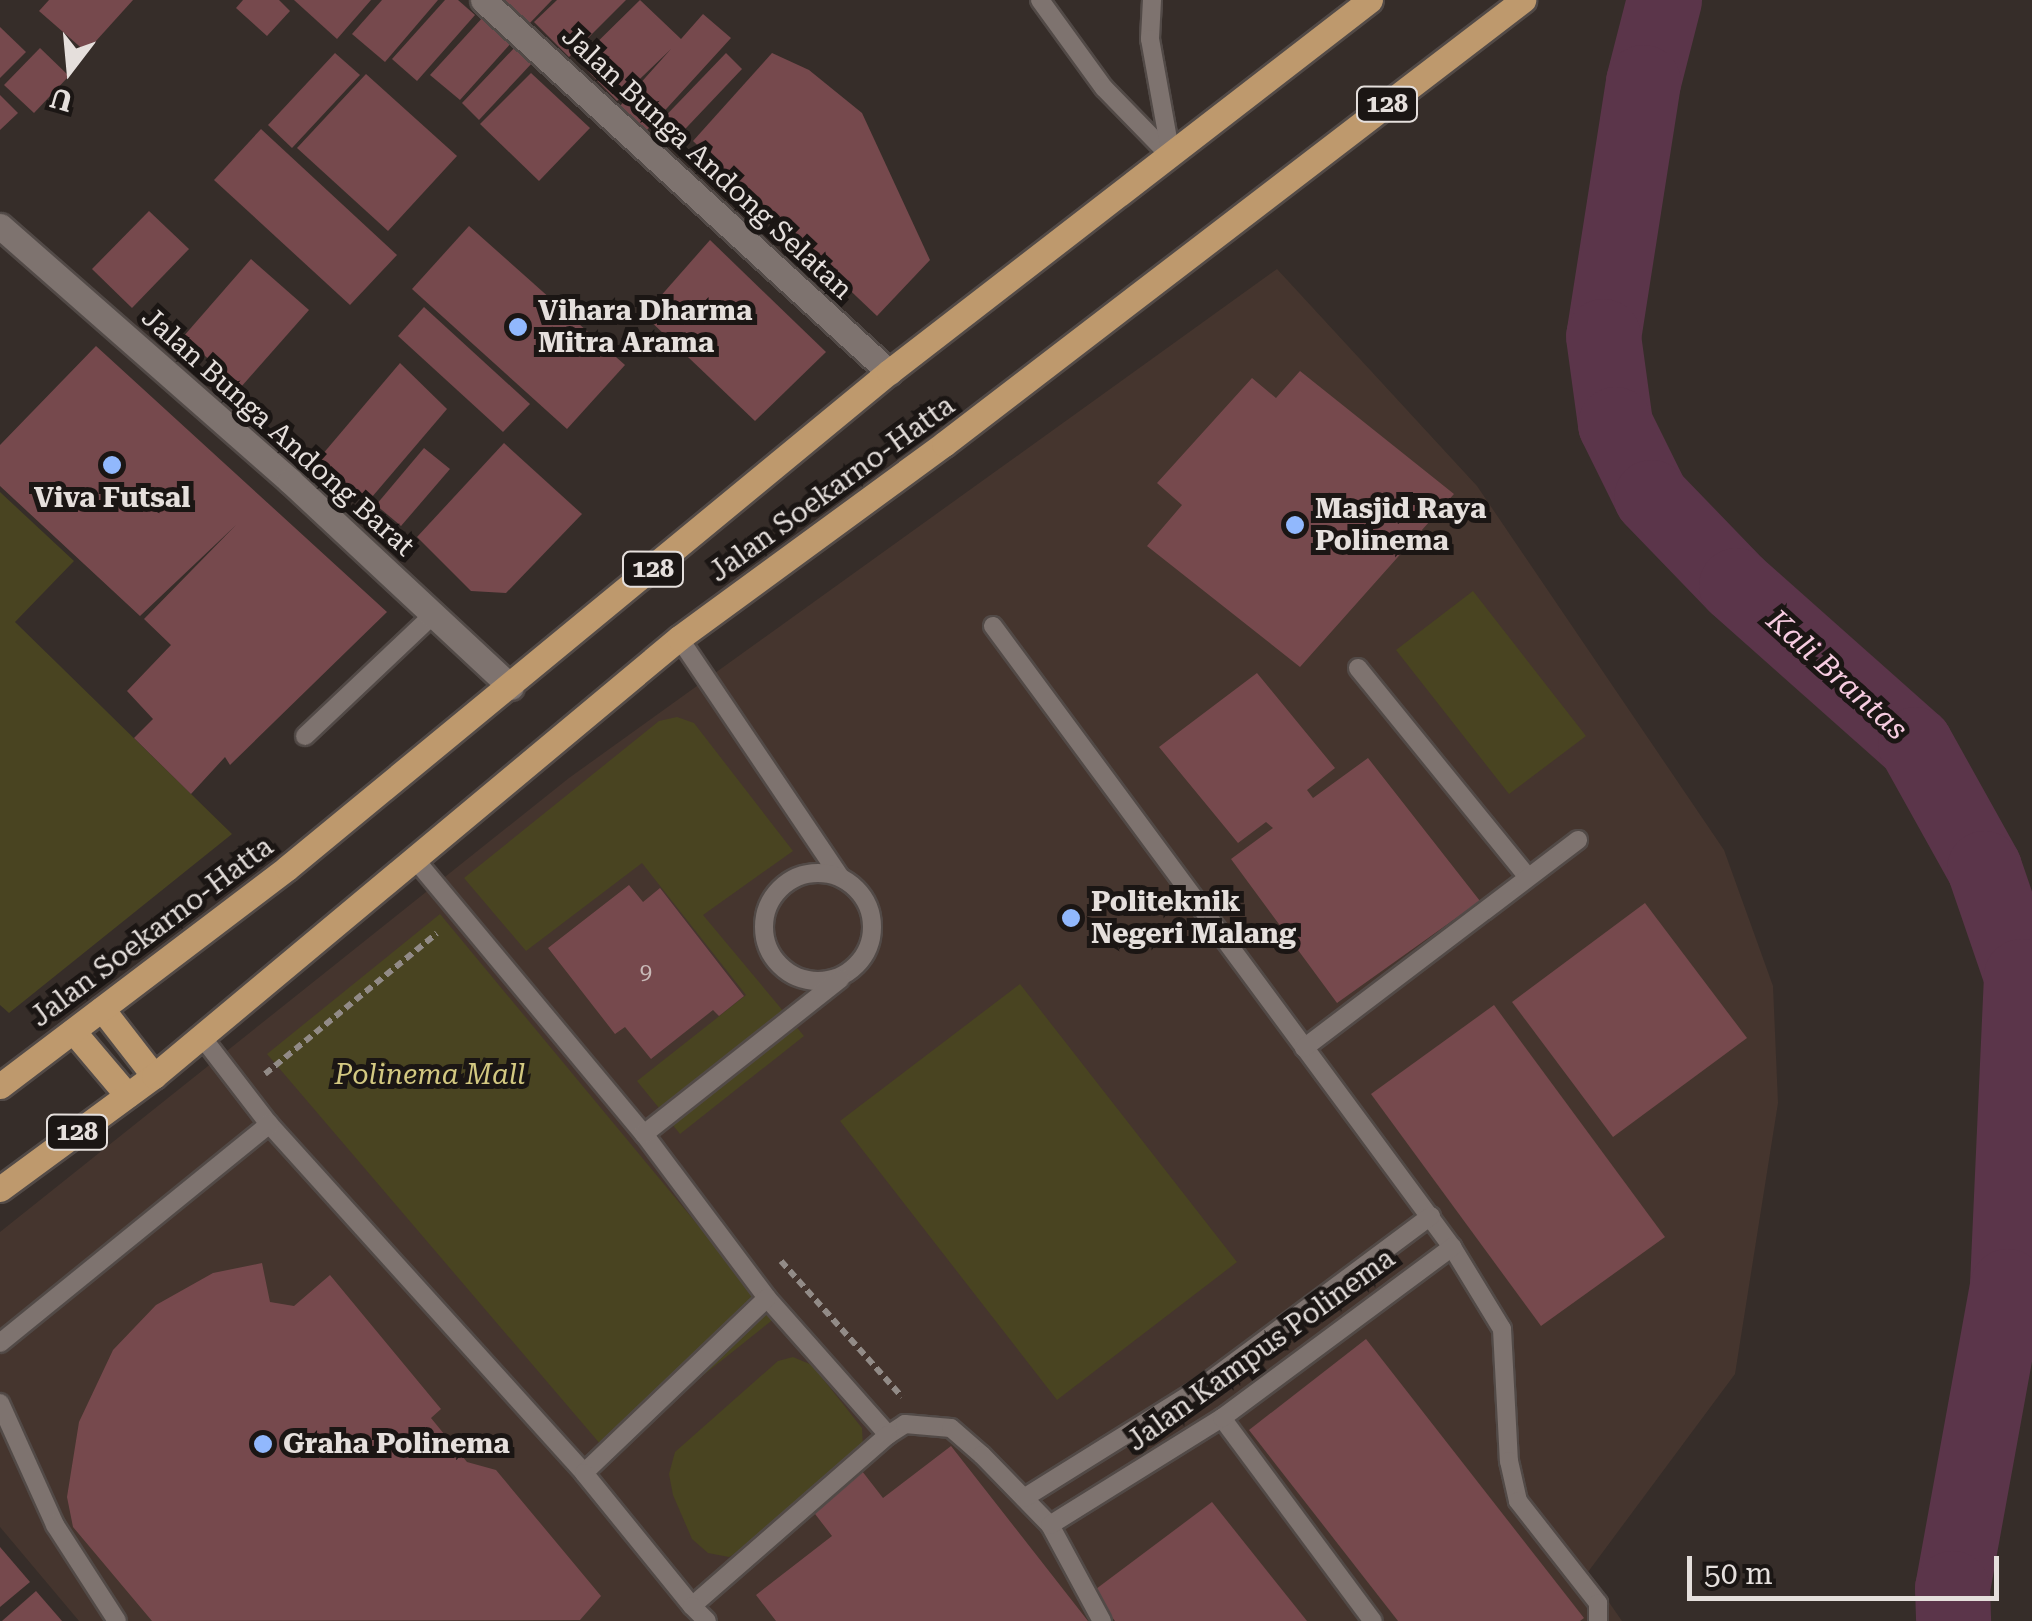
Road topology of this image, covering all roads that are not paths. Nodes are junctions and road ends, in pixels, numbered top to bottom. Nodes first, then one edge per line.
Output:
1 (483, 0) edge
2 (1040, 0) edge
3 (1152, 0) edge
4 (1370, 0) edge
5 (1523, 0) edge
6 (1171, 157) junction
7 (0, 226) edge
8 (889, 372) junction
9 (435, 612) junction
10 (993, 626) dead end
11 (680, 638) junction
12 (1358, 668) dead end
13 (511, 687) junction
14 (305, 736) dead end
15 (1578, 840) dead end
16 (413, 857) junction
17 (1527, 876) junction
18 (840, 877) junction
19 (845, 975) junction
20 (102, 1009) junction
21 (73, 1031) junction
22 (202, 1037) junction
23 (1304, 1048) junction
24 (154, 1076) junction
25 (0, 1086) edge
26 (127, 1095) junction
27 (269, 1124) junction
28 (644, 1134) junction
29 (0, 1189) edge
30 (1432, 1216) junction
31 (1452, 1246) junction
32 (767, 1298) junction
33 (0, 1343) edge
34 (0, 1403) edge
35 (1222, 1418) junction
36 (888, 1435) junction
37 (584, 1474) junction
38 (1024, 1498) junction
39 (1050, 1525) junction
40 (692, 1606) junction
41 (117, 1621) edge
42 (707, 1621) edge
43 (1102, 1621) edge
44 (1372, 1621) edge
45 (1598, 1621) edge

1 - 8 street, Jalan Bunga Andong Selatan
2 - 6 lane
3 - 6 lane
4 - 6 main road, Jalan Soekarno-Hatta / 128
5 - 11 main road, Jalan Soekarno-Hatta / 128
6 - 8 main road, Jalan Soekarno-Hatta / 128
7 - 9 street, Jalan Bunga Andong Barat
8 - 13 main road, Jalan Soekarno-Hatta / 128
9 - 13 street, Jalan Bunga Andong Barat
9 - 14 lane
10 - 23 lane
11 - 16 main road, Jalan Soekarno-Hatta / 128
11 - 18 lane
12 - 17 lane
13 - 20 main road, Jalan Soekarno-Hatta / 128
15 - 17 lane
16 - 22 main road, Jalan Soekarno-Hatta / 128
16 - 28 lane
17 - 23 lane
18 - 19 lane
18 - 19 lane
19 - 28 lane
20 - 21 main road, Jalan Soekarno-Hatta / 128
20 - 24 main road
21 - 25 main road, Jalan Soekarno-Hatta / 128
21 - 26 main road
22 - 24 main road, Jalan Soekarno-Hatta / 128
22 - 27 lane
23 - 30 lane
24 - 26 main road, Jalan Soekarno-Hatta / 128
26 - 29 main road, Jalan Soekarno-Hatta / 128
27 - 33 lane
27 - 37 lane
28 - 32 lane
30 - 31 lane
30 - 38 lane, Jalan Kampus Polinema
31 - 35 lane, Jalan Kampus Polinema
31 - 45 lane
32 - 36 lane
32 - 37 lane
34 - 41 lane
35 - 39 lane, Jalan Kampus Polinema
35 - 44 lane
36 - 38 lane
36 - 40 lane
37 - 40 lane
38 - 39 lane
39 - 43 lane
40 - 42 lane

